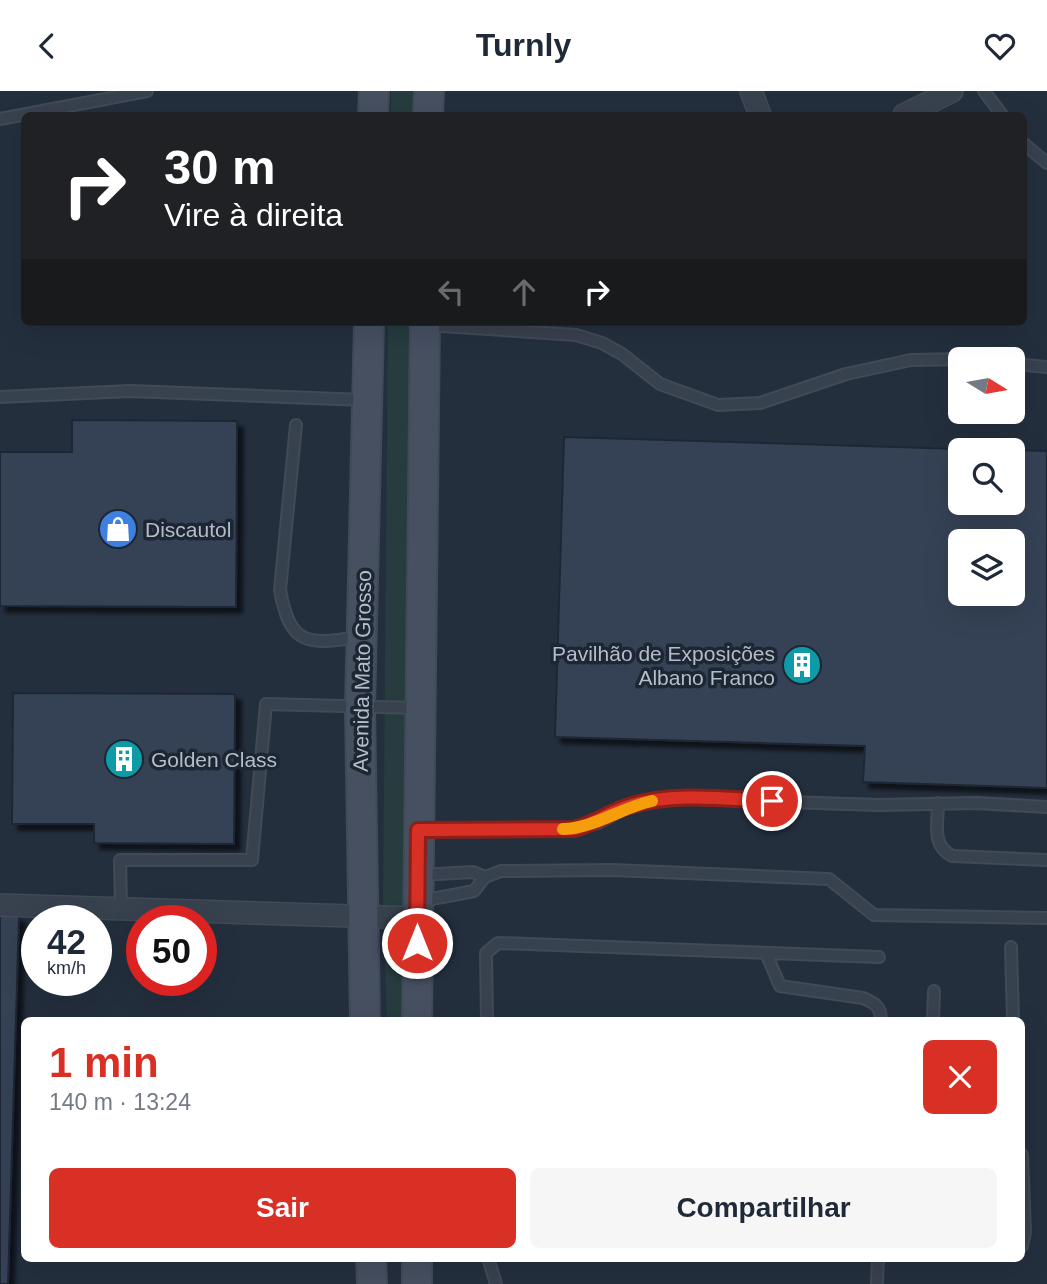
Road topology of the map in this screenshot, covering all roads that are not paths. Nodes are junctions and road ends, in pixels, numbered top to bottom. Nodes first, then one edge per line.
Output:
1 (147, 91) edge
2 (373, 91) edge
3 (429, 91) edge
4 (751, 91) edge
5 (952, 91) edge
6 (984, 91) edge
7 (37, 112) edge
8 (373, 112) edge
9 (428, 112) edge
10 (759, 112) edge
11 (910, 112) edge
12 (1000, 112) edge
13 (21, 115) edge
14 (0, 119) edge
15 (1027, 146) edge
16 (1047, 163) edge
17 (369, 326) edge
18 (425, 326) edge
19 (463, 326) edge
20 (948, 359) edge
21 (1026, 365) edge
22 (1047, 367) edge
23 (0, 397) edge
24 (367, 400) junction
25 (296, 425) dead end
26 (362, 636) junction
27 (360, 708) junction
28 (418, 708) junction
29 (938, 803) junction
30 (1047, 807) edge
31 (418, 830) junction
32 (1047, 860) edge
33 (485, 877) junction
34 (417, 898) junction
35 (0, 905) edge
36 (121, 906) junction
37 (362, 915) junction
38 (1047, 918) edge
39 (1010, 947) dead end
40 (766, 953) junction
41 (879, 957) dead end
42 (934, 991) dead end
43 (365, 1017) edge
44 (417, 1017) edge
45 (487, 1017) edge
46 (881, 1017) edge
47 (933, 1017) edge
48 (1013, 1017) edge
49 (371, 1262) edge
50 (417, 1262) edge
51 (489, 1262) edge
52 (878, 1262) edge
53 (372, 1284) edge
54 (417, 1284) edge
55 (496, 1284) edge
56 (877, 1284) edge

1 - 7 lane
2 - 8 main road
3 - 9 main road
4 - 10 street
5 - 11 street
6 - 12 lane
13 - 14 lane
15 - 16 lane
17 - 24 main road, Avenida Mato Grosso
18 - 28 main road
19 - 20 lane
21 - 22 lane
23 - 24 lane
24 - 26 main road, Avenida Mato Grosso
25 - 26 lane
26 - 27 main road, Avenida Mato Grosso
27 - 28 lane
27 - 36 lane
27 - 37 main road, Avenida Mato Grosso
28 - 31 main road
29 - 30 lane
29 - 31 lane
29 - 32 lane
31 - 34 main road
33 - 34 lane
33 - 34 lane
33 - 38 lane
34 - 37 street
34 - 44 main road
35 - 36 street
36 - 37 street
37 - 43 main road, Avenida Mato Grosso
39 - 48 lane
40 - 41 lane
40 - 45 lane
40 - 46 lane
42 - 47 lane
49 - 53 main road
50 - 54 main road
51 - 55 lane
52 - 56 lane

